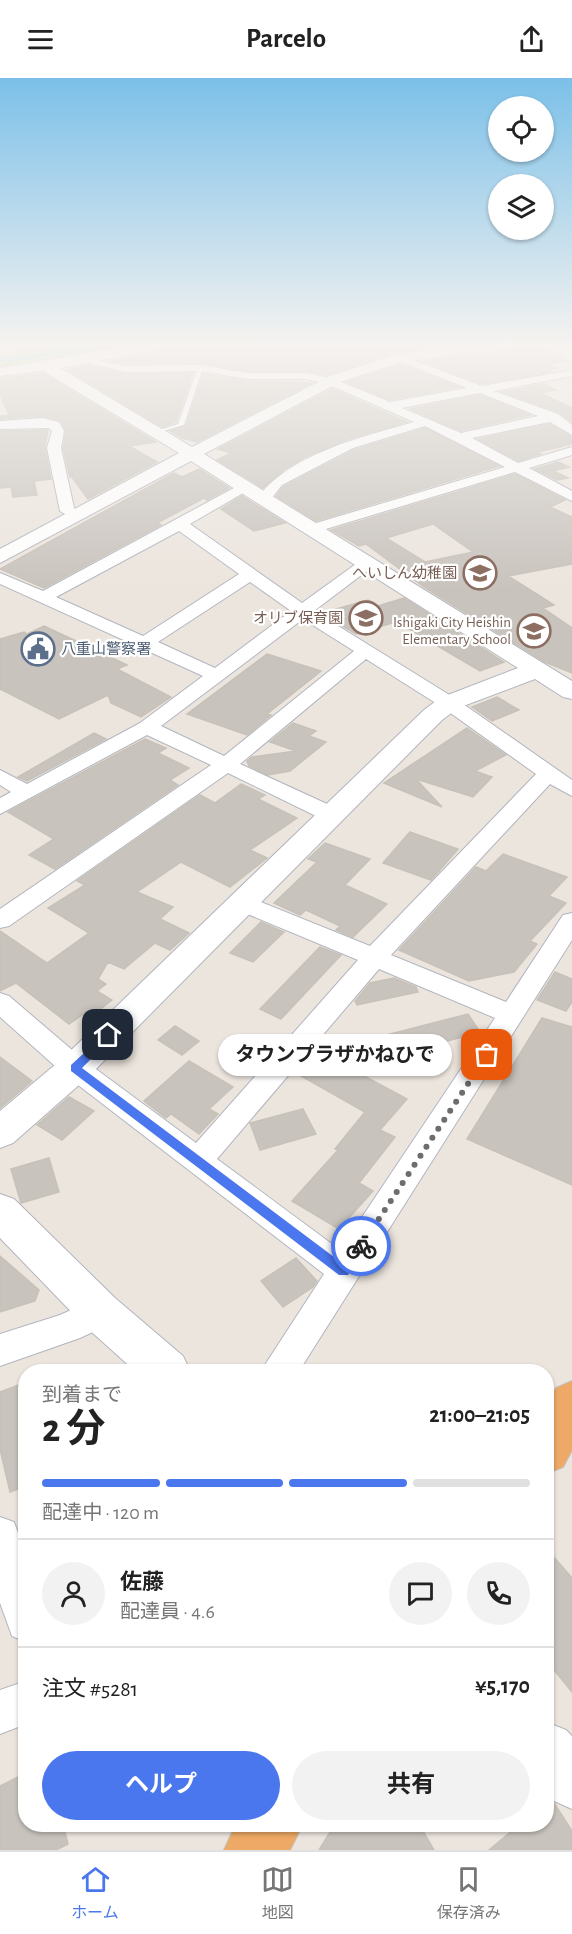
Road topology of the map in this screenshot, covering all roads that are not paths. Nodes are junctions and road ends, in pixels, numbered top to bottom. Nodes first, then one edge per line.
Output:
1 (53, 425) edge
2 (141, 425) edge
3 (181, 425) edge
4 (246, 425) edge
5 (417, 425) edge
6 (432, 425) edge
7 (516, 425) edge
8 (155, 433) junction
9 (460, 437) junction
10 (572, 451) edge
11 (190, 454) junction
12 (514, 468) junction
13 (245, 486) junction
14 (572, 497) edge
15 (263, 500) junction
16 (75, 514) junction
17 (180, 524) junction
18 (310, 529) junction
19 (0, 557) edge
20 (366, 564) junction
21 (249, 575) junction
22 (0, 578) edge
23 (44, 597) junction
24 (302, 611) junction
25 (144, 643) junction
26 (365, 651) junction
27 (536, 670) junction
28 (214, 674) junction
29 (572, 692) edge
30 (449, 703) junction
31 (147, 727) junction
32 (226, 765) junction
33 (548, 774) junction
34 (0, 776) edge
35 (572, 790) edge
36 (26, 793) junction
37 (0, 807) edge
38 (330, 814) junction
39 (242, 903) junction
40 (0, 920) edge
41 (572, 921) edge
42 (374, 958) junction
43 (0, 1002) edge
44 (513, 1015) junction
45 (75, 1068) junction
46 (0, 1133) edge
47 (197, 1162) junction
48 (0, 1211) edge
49 (344, 1271) junction
50 (100, 1312) junction
51 (0, 1350) edge
52 (159, 1364) edge
53 (284, 1364) edge
54 (0, 1536) edge
55 (18, 1596) edge
56 (18, 1705) edge
57 (0, 1712) edge
58 (554, 1759) edge
59 (572, 1780) edge
60 (267, 1832) edge
61 (254, 1850) edge

1 - 16 street
2 - 8 street
3 - 8 lane
4 - 11 street
5 - 15 street
6 - 9 street
7 - 9 street
8 - 11 street
9 - 12 street
10 - 12 street
11 - 13 street
11 - 16 street
12 - 14 street
12 - 18 street
13 - 15 street
13 - 17 street
15 - 18 street
16 - 19 street
17 - 21 street
17 - 23 street
18 - 20 street
20 - 24 street
20 - 27 street
21 - 24 street
21 - 25 street
22 - 23 street
23 - 25 street
24 - 26 street
24 - 28 street
25 - 28 street
26 - 30 street
26 - 32 street
27 - 29 street
27 - 30 street
28 - 31 street
30 - 33 street
30 - 38 street
31 - 32 street
31 - 36 street
32 - 38 street
32 - 40 street
33 - 35 street
33 - 42 street
34 - 36 street
36 - 37 street
38 - 39 street
39 - 42 street
39 - 45 street
41 - 44 street
42 - 44 street
42 - 47 street
43 - 45 street
44 - 49 street
45 - 46 street
45 - 47 street
47 - 49 street
48 - 50 street
49 - 53 street
50 - 51 street
50 - 52 street
54 - 55 street
56 - 57 street
58 - 59 street
60 - 61 highway

